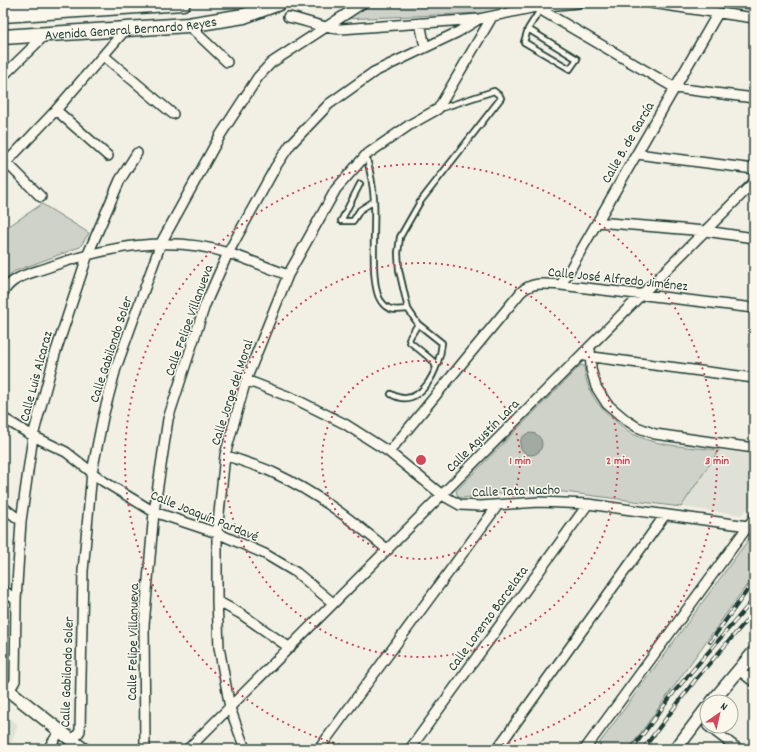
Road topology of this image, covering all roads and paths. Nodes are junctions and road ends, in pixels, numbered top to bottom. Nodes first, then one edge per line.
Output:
1 (182, 3) edge
2 (279, 3) edge
3 (362, 3) edge
4 (578, 3) edge
5 (651, 3) edge
6 (155, 4) edge
7 (3, 6) edge
8 (74, 7) edge
9 (538, 8) junction
10 (44, 13) junction
11 (718, 13) junction
12 (3, 15) edge
13 (288, 17) dead end
14 (492, 17) junction
15 (754, 18) edge
16 (480, 19) junction
17 (420, 23) junction
18 (188, 25) junction
19 (327, 28) junction
20 (126, 29) junction
21 (528, 29) junction
22 (45, 35) junction
23 (3, 36) edge
24 (425, 47) junction
25 (104, 56) junction
26 (227, 62) dead end
27 (3, 76) edge
28 (675, 88) junction
29 (754, 98) edge
30 (438, 109) junction
31 (56, 110) junction
32 (173, 114) dead end
33 (137, 153) dead end
34 (637, 154) junction
35 (366, 155) junction
36 (108, 156) dead end
37 (5, 164) edge
38 (754, 169) edge
39 (754, 182) edge
40 (360, 184) dead end
41 (41, 197) dead end
42 (374, 200) junction
43 (597, 222) junction
44 (705, 231) junction
45 (754, 238) edge
46 (161, 243) junction
47 (228, 252) junction
48 (88, 254) junction
49 (288, 275) junction
50 (561, 285) junction
51 (3, 294) edge
52 (642, 294) junction
53 (408, 308) junction
54 (754, 308) edge
55 (418, 324) junction
56 (588, 353) junction
57 (436, 367) junction
58 (754, 378) edge
59 (246, 380) junction
60 (390, 394) dead end
61 (3, 418) edge
62 (33, 436) junction
63 (754, 448) edge
64 (389, 452) junction
65 (225, 455) junction
66 (92, 472) junction
67 (442, 495) junction
68 (588, 504) junction
69 (498, 505) junction
70 (3, 507) edge
71 (154, 512) junction
72 (665, 515) junction
73 (754, 518) edge
74 (21, 521) junction
75 (748, 526) junction
76 (217, 533) junction
77 (388, 550) junction
78 (3, 590) edge
79 (16, 600) junction
80 (217, 601) junction
81 (333, 603) junction
82 (290, 648) junction
83 (754, 652) edge
84 (739, 670) junction
85 (754, 682) edge
86 (6, 689) edge
87 (719, 694) edge
88 (230, 708) junction
89 (699, 728) edge
90 (60, 731) junction
91 (718, 734) edge
92 (73, 741) junction
93 (48, 749) edge
94 (83, 749) edge
95 (146, 749) edge
96 (188, 749) edge
97 (245, 749) edge
98 (319, 749) edge
99 (410, 749) edge
100 (497, 749) edge
101 (585, 749) edge
102 (676, 749) edge
103 (738, 749) edge

1 - 6 main road, Avenida General Bernardo Reyes
2 - 18 main road, Avenida General Bernardo Reyes
3 - 19 street, Calle Gabilondo Soler
4 - 9 street
5 - 11 street
6 - 8 main road, Avenida General Bernardo Reyes
7 - 10 street
8 - 10 main road, Avenida General Bernardo Reyes
9 - 14 street
9 - 21 lane
9 - 28 street
10 - 12 main road, Avenida General Bernardo Reyes
11 - 15 street
11 - 28 street, Calle B. de García
13 - 19 street
14 - 16 street
14 - 30 street
16 - 17 street
16 - 24 street, Calle Felipe Villanueva
17 - 19 street
17 - 24 street
18 - 20 main road, Avenida General Bernardo Reyes
18 - 26 street
19 - 46 street, Calle Gabilondo Soler
20 - 22 main road, Avenida General Bernardo Reyes
20 - 25 street
21 - 21 lane
22 - 23 main road, Avenida General Bernardo Reyes
22 - 27 street
24 - 47 street, Calle Felipe Villanueva
25 - 31 street
25 - 32 street
28 - 29 street
28 - 34 street, Calle B. de García
30 - 35 street, Calle Jorge del Moral
30 - 53 lane
31 - 36 street
31 - 37 street
33 - 48 street, Calle Luis Alcaraz
34 - 38 street
34 - 43 street, Calle B. de García
35 - 42 lane
35 - 49 street, Calle Jorge del Moral
37 - 41 street
39 - 44 street, Calle Agustín Lara
40 - 42 lane
42 - 53 lane
43 - 44 street
43 - 50 street, Calle B. de García
44 - 45 street
44 - 52 street, Calle Agustín Lara
46 - 47 street
46 - 48 street
46 - 66 street, Calle Gabilondo Soler
47 - 49 street
47 - 71 street, Calle Felipe Villanueva
48 - 51 street
48 - 62 street, Calle Luis Alcaraz
49 - 59 street, Calle Jorge del Moral
50 - 52 street, Calle José Alfredo Jiménez
50 - 64 street, Calle José Alfredo Jiménez
52 - 54 street, Calle José Alfredo Jiménez
52 - 56 street, Calle Agustín Lara
53 - 55 lane
55 - 57 lane
55 - 57 lane
56 - 58 street
56 - 63 street
56 - 67 street, Calle Agustín Lara
57 - 60 lane
59 - 64 street, Calle Tata Nacho
59 - 65 street, Calle Jorge del Moral
61 - 62 street, Calle Joaquín Pardavé
62 - 66 street, Calle Joaquín Pardavé
62 - 74 street, Calle Luis Alcaraz
64 - 67 street, Calle Tata Nacho
65 - 76 street, Calle Jorge del Moral
65 - 77 street
66 - 71 street, Calle Joaquín Pardavé
66 - 92 street, Calle Gabilondo Soler
67 - 69 street, Calle Tata Nacho
67 - 77 street, Calle Agustín Lara
68 - 69 street, Calle Tata Nacho
68 - 72 street, Calle Tata Nacho
68 - 99 street, Calle Lorenzo Barcelata
69 - 98 street
70 - 74 street
71 - 76 street, Calle Joaquín Pardavé
71 - 95 street, Calle Felipe Villanueva
72 - 75 street, Calle Tata Nacho
72 - 100 street
73 - 75 street
74 - 79 street, Calle Luis Alcaraz
75 - 101 street
76 - 80 street, Calle Jorge del Moral
76 - 81 street, Calle Joaquín Pardavé
77 - 81 street, Calle Agustín Lara
78 - 79 street
79 - 86 street, Calle Luis Alcaraz
80 - 82 street
80 - 88 street, Calle Jorge del Moral
81 - 82 street, Calle Agustín Lara
82 - 88 street, Calle Agustín Lara
83 - 84 street
84 - 85 street
84 - 87 street
86 - 90 street
88 - 96 street, Calle Agustín Lara
88 - 97 street, Calle Jorge del Moral
89 - 102 street
90 - 92 street
90 - 93 street
91 - 103 street
92 - 94 street

